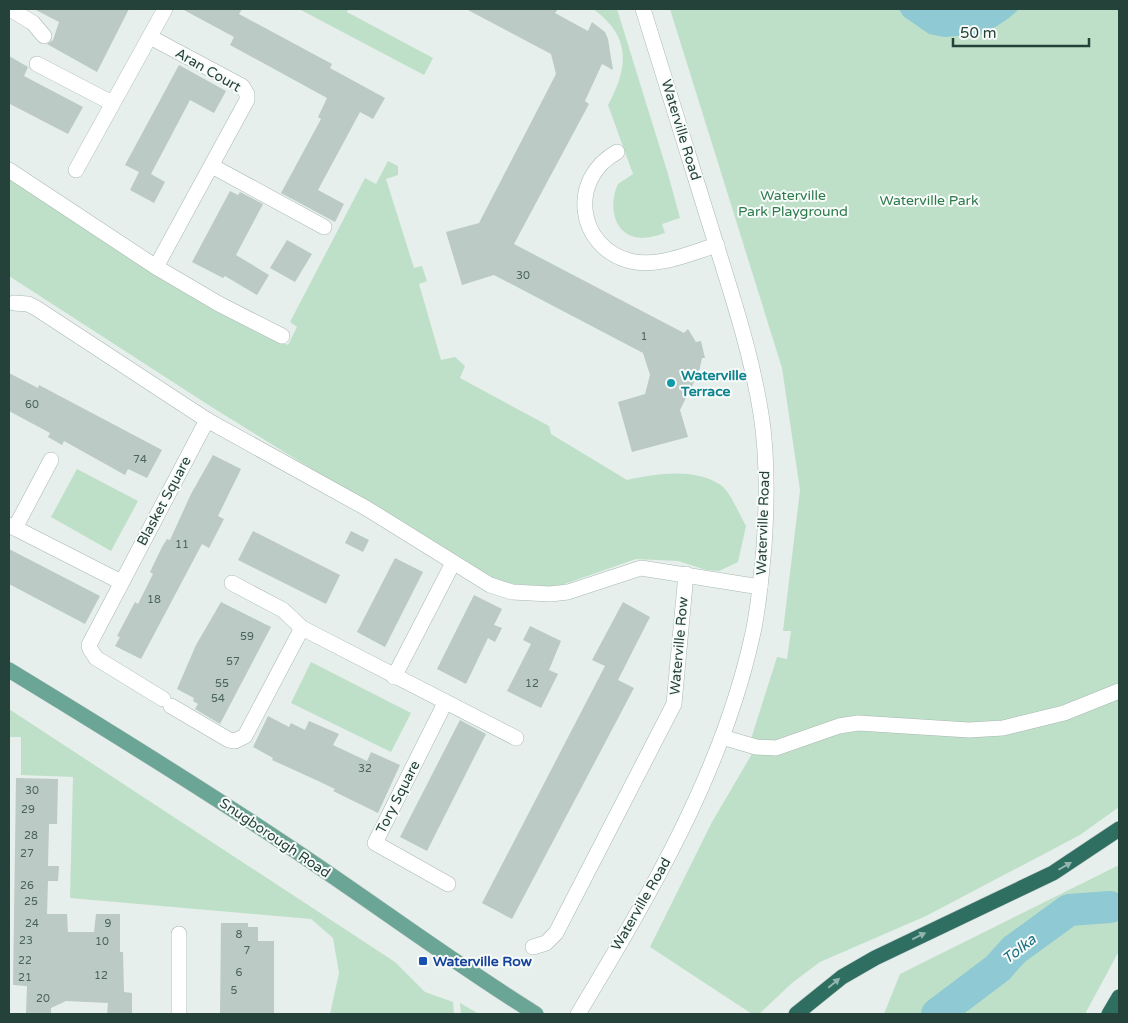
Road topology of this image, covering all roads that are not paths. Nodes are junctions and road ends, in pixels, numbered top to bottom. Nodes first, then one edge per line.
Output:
1 (10, 9) edge
2 (165, 9) edge
3 (643, 9) edge
4 (44, 36) dead end
5 (150, 37) junction
6 (37, 64) dead end
7 (112, 103) junction
8 (617, 152) dead end
9 (212, 166) junction
10 (9, 170) edge
11 (76, 170) dead end
12 (324, 227) dead end
13 (716, 245) junction
14 (156, 268) junction
15 (14, 303) dead end
16 (282, 336) dead end
17 (207, 420) junction
18 (50, 460) dead end
19 (12, 526) edge
20 (453, 563) junction
21 (686, 574) junction
22 (121, 582) junction
23 (232, 583) dead end
24 (760, 587) junction
25 (302, 628) junction
26 (9, 670) edge
27 (394, 677) junction
28 (1119, 691) edge
29 (445, 703) junction
30 (722, 737) junction
31 (516, 738) dead end
32 (1119, 829) edge
33 (448, 884) dead end
34 (179, 934) dead end
35 (533, 947) dead end
36 (1119, 997) edge
37 (179, 1014) edge
38 (536, 1014) edge
39 (578, 1014) edge
40 (796, 1014) edge
41 (1109, 1014) edge

1 - 4 street
2 - 5 street
3 - 13 street, Waterville Road
5 - 7 street
5 - 9 street, Aran Court
6 - 7 street
7 - 11 street
8 - 13 street
9 - 12 street
9 - 14 street, Aran Court
10 - 14 street
13 - 24 street, Waterville Road
14 - 16 street
15 - 17 street
17 - 20 street
17 - 22 street, Blasket Square
18 - 19 street
19 - 22 street
20 - 21 street
20 - 27 street
21 - 24 street
21 - 35 street, Waterville Row
22 - 25 street, Blasket Square
23 - 25 street
24 - 30 street, Waterville Road
25 - 27 street
26 - 38 main road, Snugborough Road
27 - 29 street
28 - 30 street
29 - 31 street
29 - 33 street, Tory Square
30 - 39 street, Waterville Road
40 -> 32 highway
34 - 37 street
36 - 41 highway

